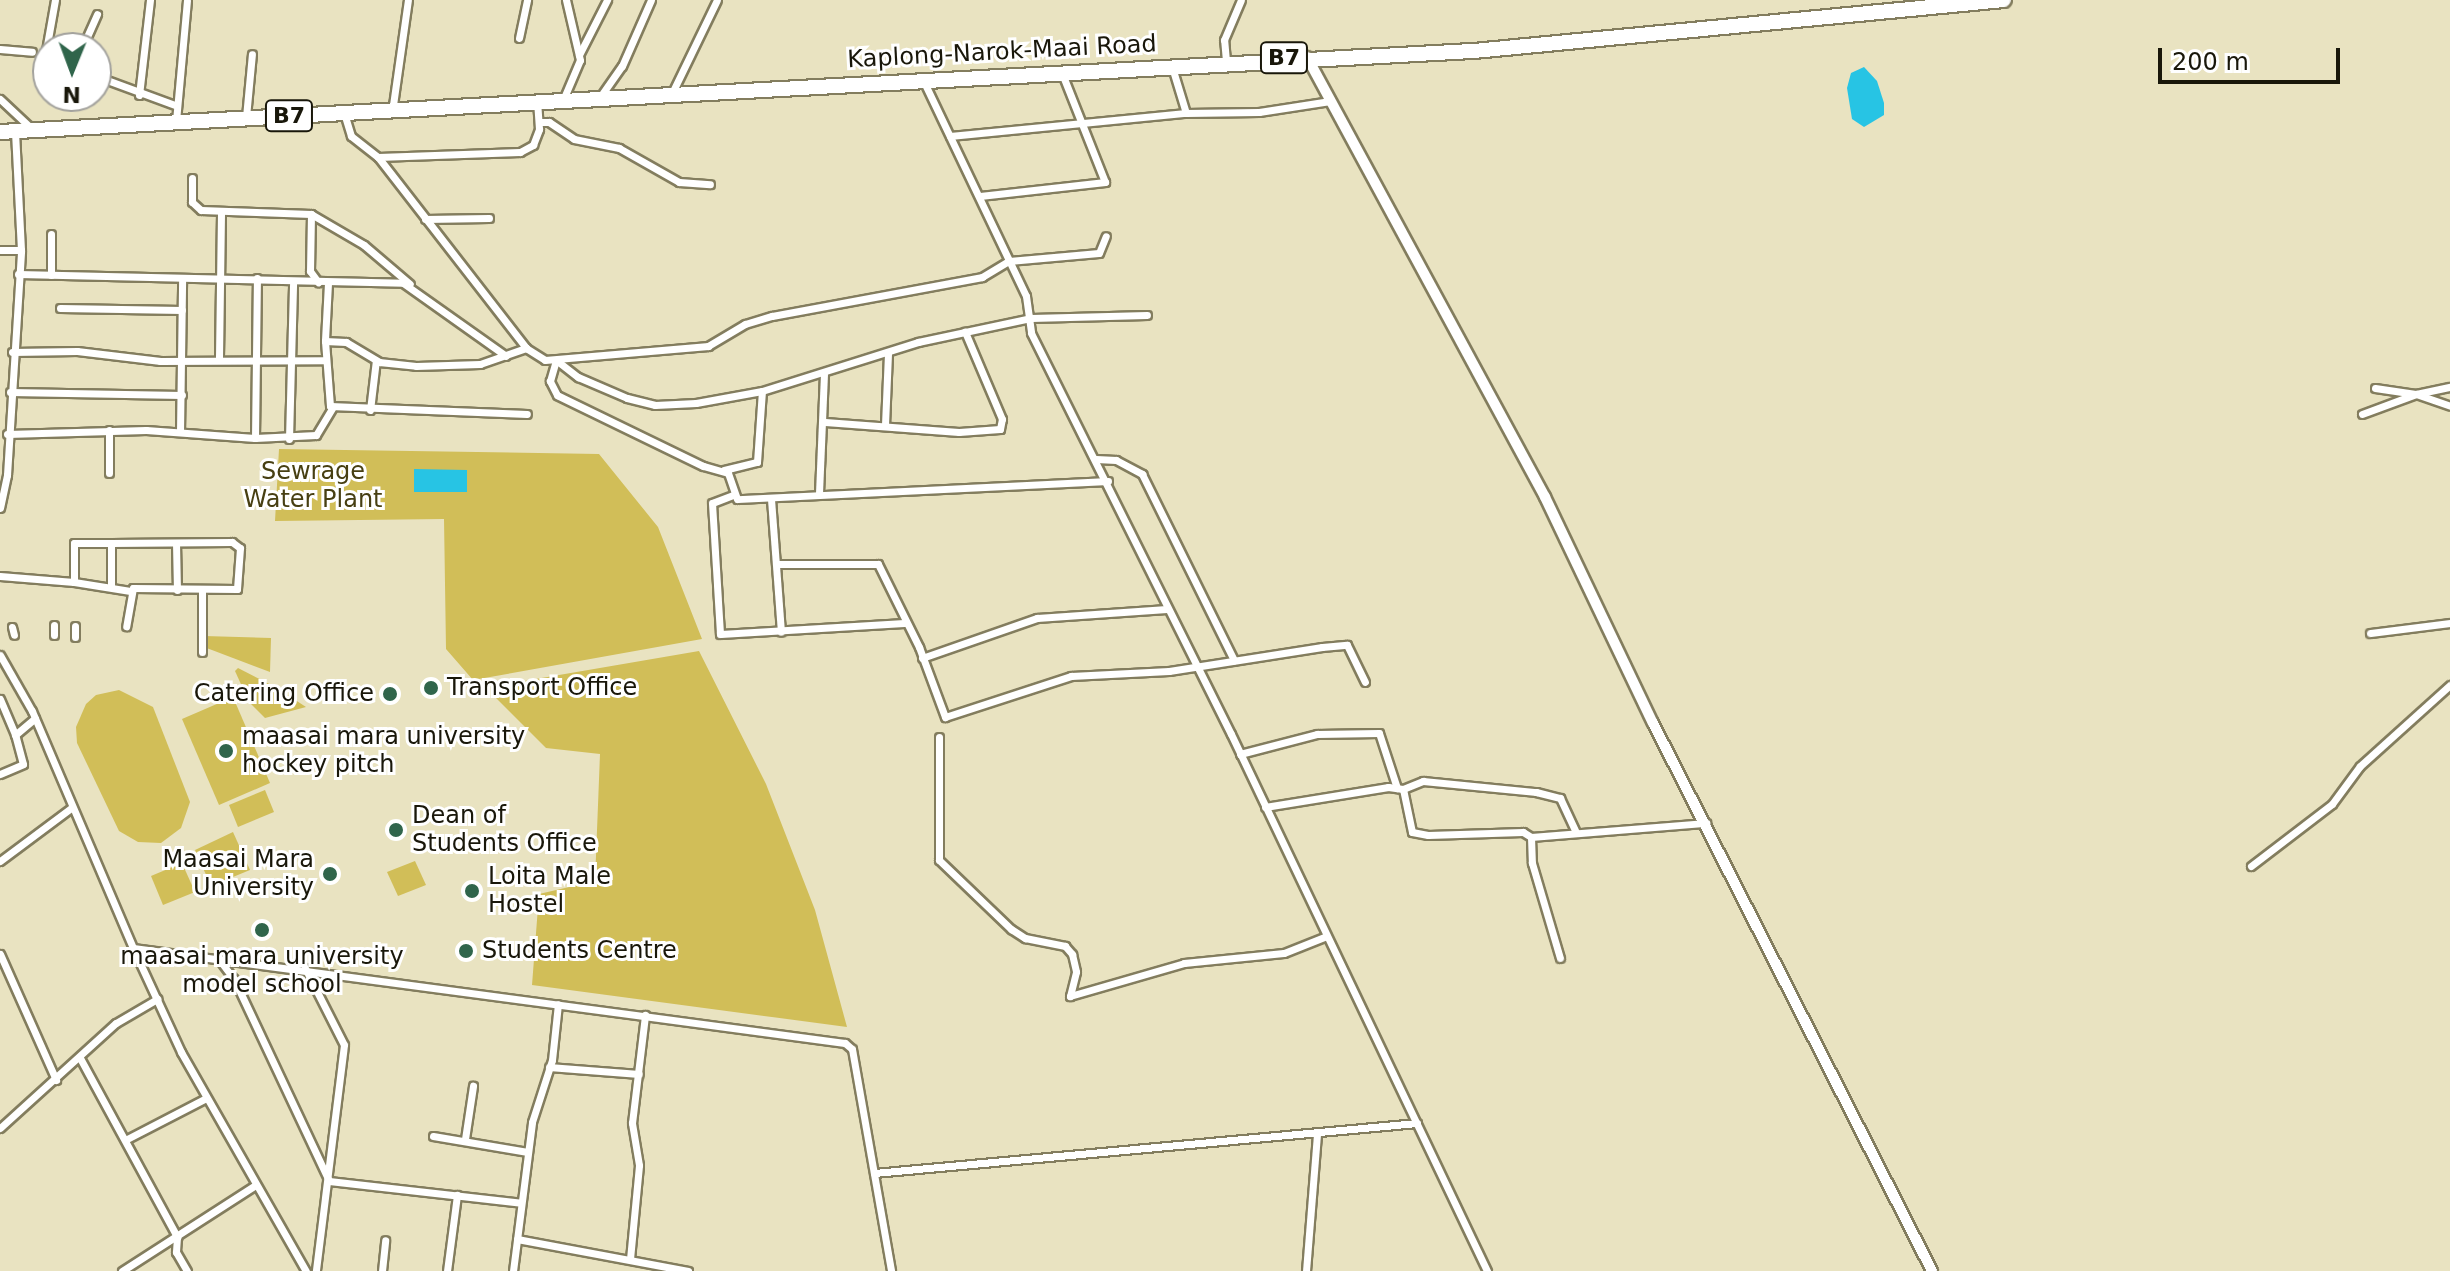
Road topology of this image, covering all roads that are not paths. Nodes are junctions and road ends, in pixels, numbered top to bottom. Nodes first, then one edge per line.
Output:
1 (55, 0) edge
2 (150, 0) edge
3 (187, 0) edge
4 (408, 0) edge
5 (527, 0) edge
6 (566, 0) edge
7 (607, 0) edge
8 (651, 0) edge
9 (717, 0) edge
10 (1241, 0) edge
11 (2004, 0) edge
12 (97, 14) dead end
13 (49, 32) edge
14 (89, 32) edge
15 (519, 38) dead end
16 (0, 49) edge
17 (32, 52) dead end
18 (252, 54) dead end
19 (579, 55) junction
20 (1306, 56) junction
21 (1226, 61) junction
22 (1172, 65) junction
23 (1060, 71) junction
24 (922, 78) junction
25 (112, 83) edge
26 (672, 93) junction
27 (139, 95) junction
28 (600, 97) junction
29 (0, 99) edge
30 (563, 101) junction
31 (1330, 101) junction
32 (537, 102) junction
33 (175, 105) junction
34 (392, 112) junction
35 (344, 113) junction
36 (1186, 113) junction
37 (246, 117) junction
38 (176, 121) junction
39 (540, 122) junction
40 (1078, 123) junction
41 (34, 130) junction
42 (7, 131) edge
43 (950, 136) junction
44 (378, 157) junction
45 (192, 178) dead end
46 (710, 184) dead end
47 (980, 196) junction
48 (221, 212) junction
49 (311, 214) junction
50 (489, 218) dead end
51 (425, 219) junction
52 (51, 234) dead end
53 (1106, 236) dead end
54 (0, 250) edge
55 (21, 250) junction
56 (1009, 261) junction
57 (18, 274) junction
58 (51, 275) junction
59 (257, 278) junction
60 (219, 279) junction
61 (182, 281) junction
62 (293, 281) junction
63 (318, 282) junction
64 (328, 283) junction
65 (411, 286) junction
66 (60, 308) dead end
67 (182, 310) junction
68 (1147, 315) dead end
69 (1031, 318) junction
70 (965, 332) junction
71 (325, 341) junction
72 (526, 348) junction
73 (12, 352) junction
74 (888, 352) junction
75 (506, 356) junction
76 (182, 357) junction
77 (219, 357) junction
78 (253, 358) junction
79 (289, 359) junction
80 (326, 360) junction
81 (376, 360) junction
82 (556, 360) junction
83 (0, 367) edge
84 (10, 367) junction
85 (824, 374) junction
86 (2450, 387) edge
87 (2375, 388) dead end
88 (762, 391) junction
89 (10, 392) junction
90 (2416, 394) junction
91 (182, 395) junction
92 (2450, 406) edge
93 (333, 407) junction
94 (370, 410) junction
95 (527, 414) dead end
96 (2362, 414) dead end
97 (825, 422) junction
98 (885, 425) junction
99 (109, 430) junction
100 (180, 432) junction
101 (7, 434) junction
102 (255, 438) junction
103 (289, 439) junction
104 (1096, 459) junction
105 (724, 470) junction
106 (109, 473) dead end
107 (1108, 481) junction
108 (819, 493) junction
109 (733, 495) junction
110 (771, 499) junction
111 (0, 508) edge
112 (111, 543) junction
113 (176, 543) junction
114 (777, 564) junction
115 (0, 576) edge
116 (74, 582) junction
117 (111, 586) junction
118 (177, 590) junction
119 (202, 590) junction
120 (130, 591) junction
121 (1167, 609) junction
122 (905, 623) junction
123 (2450, 623) edge
124 (54, 625) dead end
125 (75, 626) dead end
126 (126, 626) dead end
127 (781, 632) junction
128 (2370, 633) dead end
129 (54, 635) dead end
130 (75, 637) dead end
131 (202, 652) dead end
132 (0, 655) edge
133 (922, 658) junction
134 (1234, 660) junction
135 (1198, 667) junction
136 (1365, 682) dead end
137 (2450, 685) edge
138 (0, 699) edge
139 (35, 718) junction
140 (15, 735) junction
141 (939, 737) dead end
142 (1240, 754) junction
143 (0, 774) edge
144 (1400, 789) junction
145 (1265, 807) junction
146 (71, 808) junction
147 (1706, 823) junction
148 (1576, 833) junction
149 (1531, 837) junction
150 (0, 861) edge
151 (2251, 866) dead end
152 (1327, 936) junction
153 (133, 948) junction
154 (0, 954) edge
155 (218, 958) junction
156 (1560, 958) dead end
157 (305, 968) junction
158 (157, 999) junction
159 (558, 1004) junction
160 (645, 1015) junction
161 (80, 1058) junction
162 (549, 1067) junction
163 (639, 1074) junction
164 (56, 1080) junction
165 (473, 1086) dead end
166 (206, 1098) junction
167 (1417, 1123) junction
168 (0, 1128) edge
169 (1317, 1133) junction
170 (433, 1136) dead end
171 (127, 1139) junction
172 (465, 1139) junction
173 (528, 1152) junction
174 (874, 1173) junction
175 (329, 1181) junction
176 (254, 1186) junction
177 (457, 1195) junction
178 (521, 1203) junction
179 (177, 1237) junction
180 (517, 1239) junction
181 (385, 1240) dead end
182 (630, 1259) junction
183 (122, 1271) edge
184 (187, 1271) edge
185 (306, 1271) edge
186 (316, 1271) edge
187 (382, 1271) edge
188 (447, 1271) edge
189 (513, 1271) edge
190 (688, 1271) edge
191 (891, 1271) edge
192 (1306, 1271) edge
193 (1487, 1271) edge
194 (1932, 1271) edge

1 - 13 street
2 - 27 street
3 - 33 street
4 - 34 street
5 - 15 street
6 - 19 street
7 - 19 street
8 - 28 street
9 - 26 street
10 - 21 street
11 - 20 highway, Kaplong-Narok-Maai Road / B7
12 - 14 street
16 - 17 street
18 - 37 street
19 - 30 street
20 - 21 highway, Kaplong-Narok-Maai Road / B7
20 - 31 street
21 - 22 highway, Kaplong-Narok-Maai Road / B7
22 - 23 highway, Kaplong-Narok-Maai Road / B7
22 - 36 street
23 - 24 highway, Kaplong-Narok-Maai Road / B7
23 - 40 street
24 - 26 highway, Kaplong-Narok-Maai Road / B7
24 - 43 street
25 - 27 street
26 - 28 highway, Kaplong-Narok-Maai Road / B7
27 - 33 street
28 - 30 highway, Kaplong-Narok-Maai Road / B7
29 - 41 street
30 - 32 highway, Kaplong-Narok-Maai Road / B7
31 - 36 street
31 - 147 street
32 - 34 highway, Kaplong-Narok-Maai Road / B7
32 - 39 street
33 - 38 street
34 - 35 highway, Kaplong-Narok-Maai Road / B7
35 - 37 highway, Kaplong-Narok-Maai Road / B7
35 - 44 street
36 - 40 street
37 - 38 highway, Kaplong-Narok-Maai Road / B7
38 - 41 highway, Kaplong-Narok-Maai Road / B7
39 - 44 street
39 - 46 street
40 - 43 street
40 - 47 street
41 - 42 highway, Kaplong-Narok-Maai Road / B7
42 - 55 street
43 - 47 street
44 - 51 street
45 - 48 street
47 - 56 street
48 - 49 street
48 - 60 street
49 - 63 street
49 - 65 street
50 - 51 street
51 - 72 street
52 - 58 street
53 - 56 street
54 - 55 street
55 - 57 street
56 - 69 street
56 - 82 street
57 - 58 street
57 - 73 street
58 - 61 street
59 - 60 street
59 - 62 street
59 - 78 street
60 - 61 street
60 - 77 street
61 - 67 street
62 - 63 street
62 - 79 street
63 - 64 street
64 - 65 street
64 - 71 street
65 - 75 street
66 - 67 street
67 - 76 street
68 - 69 street
69 - 70 street
69 - 104 street
70 - 74 street
70 - 98 street
71 - 80 street
71 - 81 street
72 - 75 street
72 - 82 street
73 - 76 street
73 - 84 street
74 - 85 street
74 - 98 street
75 - 81 street
76 - 77 street
76 - 91 street
77 - 78 street
78 - 79 street
78 - 102 street
79 - 80 street
79 - 103 street
80 - 93 street
81 - 94 street
82 - 88 street
82 - 105 street
83 - 84 street
84 - 89 street
85 - 88 street
85 - 97 street
86 - 90 street
87 - 90 street
88 - 105 street
89 - 91 street
89 - 101 street
90 - 92 street
90 - 96 street
91 - 100 street
93 - 94 street
93 - 103 street
94 - 95 street
97 - 98 street
97 - 108 street
99 - 100 street
99 - 101 street
99 - 106 street
100 - 102 street
101 - 111 street
102 - 103 street
104 - 107 street
104 - 134 street
105 - 109 street
107 - 108 street
107 - 121 street
108 - 110 street
109 - 110 street
109 - 127 street
110 - 114 street
112 - 113 street
112 - 116 street
112 - 117 street
113 - 118 street
113 - 119 street
114 - 122 street
114 - 127 street
115 - 116 street
116 - 117 street
117 - 120 street
118 - 119 street
118 - 120 street
119 - 131 street
120 - 126 street
121 - 133 street
121 - 135 street
122 - 127 street
122 - 133 street
123 - 128 street
124 - 129 street
125 - 130 street
132 - 139 street
133 - 135 street
134 - 135 street
134 - 136 street
135 - 142 street
137 - 151 street
138 - 140 street
139 - 140 street
139 - 146 street
140 - 143 street
141 - 152 street
142 - 144 street
142 - 145 street
144 - 145 street
144 - 148 street
144 - 149 street
145 - 152 street
146 - 150 street
146 - 153 street
147 - 148 street
147 - 194 street
148 - 149 street
149 - 156 street
152 - 167 street
153 - 155 street
153 - 158 street
154 - 164 street
155 - 157 street
155 - 175 street
157 - 159 street
157 - 175 street
158 - 161 street
158 - 166 street
159 - 160 street
159 - 162 street
160 - 163 street
160 - 174 street
161 - 164 street
161 - 171 street
162 - 163 street
162 - 173 street
163 - 182 street
164 - 168 street
165 - 172 street
166 - 171 street
166 - 176 street
167 - 169 street
167 - 193 street
169 - 174 street
169 - 192 street
170 - 172 street
171 - 179 street
172 - 173 street
173 - 178 street
174 - 191 street
175 - 177 street
175 - 186 street
176 - 179 street
176 - 185 street
177 - 178 street
177 - 188 street
178 - 180 street
179 - 183 street
179 - 184 street
180 - 182 street
180 - 189 street
181 - 187 street
182 - 190 street

